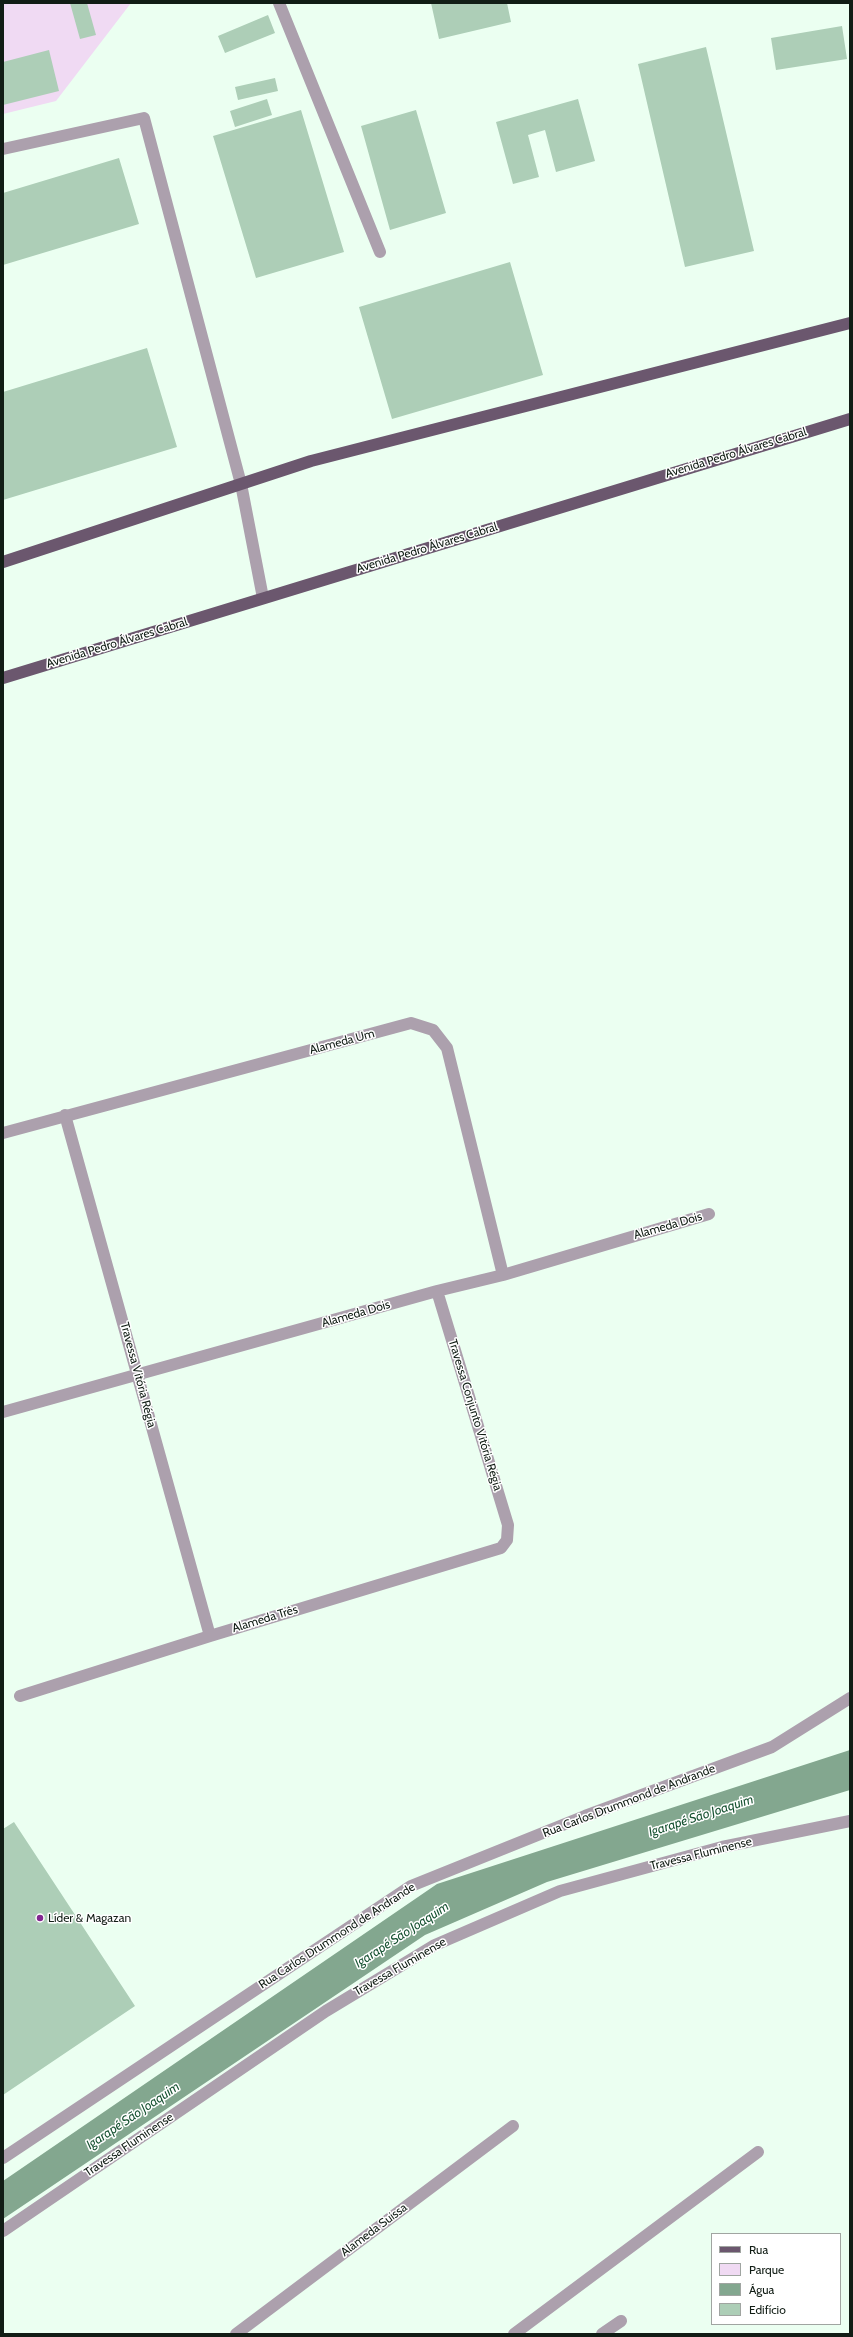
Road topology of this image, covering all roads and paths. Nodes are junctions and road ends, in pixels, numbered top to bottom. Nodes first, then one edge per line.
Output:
1 (279, 3) edge
2 (3, 149) edge
3 (380, 252) dead end
4 (850, 323) edge
5 (850, 419) edge
6 (240, 484) junction
7 (3, 562) edge
8 (263, 598) junction
9 (3, 678) edge
10 (65, 1115) junction
11 (3, 1133) edge
12 (708, 1214) dead end
13 (503, 1275) junction
14 (437, 1291) junction
15 (138, 1376) junction
16 (3, 1412) edge
17 (507, 1540) joint
18 (210, 1636) junction
19 (20, 1696) dead end
20 (850, 1698) edge
21 (850, 1821) edge
22 (513, 2126) dead end
23 (758, 2152) dead end
24 (3, 2158) edge
25 (3, 2231) edge
26 (621, 2321) dead end
27 (236, 2334) edge
28 (514, 2334) edge
29 (602, 2334) edge

1 - 3 street
2 - 6 street
4 - 6 main road
5 - 8 main road, Avenida Pedro Álvares Cabral
6 - 7 main road
6 - 8 street
8 - 9 main road, Avenida Pedro Álvares Cabral
10 - 11 street, Alameda Um
10 - 13 street, Alameda Um
10 - 15 street, Travessa Vitória Régia
12 - 13 street, Alameda Dois
13 - 14 street, Alameda Dois
14 - 15 street, Alameda Dois
14 - 17 street, Travessa Conjunto Vitória Régia
15 - 16 street, Alameda Dois
15 - 18 street, Travessa Vitória Régia
17 - 18 street, Alameda Três
18 - 19 street, Alameda Três
20 - 24 street, Rua Carlos Drummond de Andrande
21 - 25 street, Travessa Fluminense
22 - 27 street, Alameda Suissa
23 - 28 street
26 - 29 street

